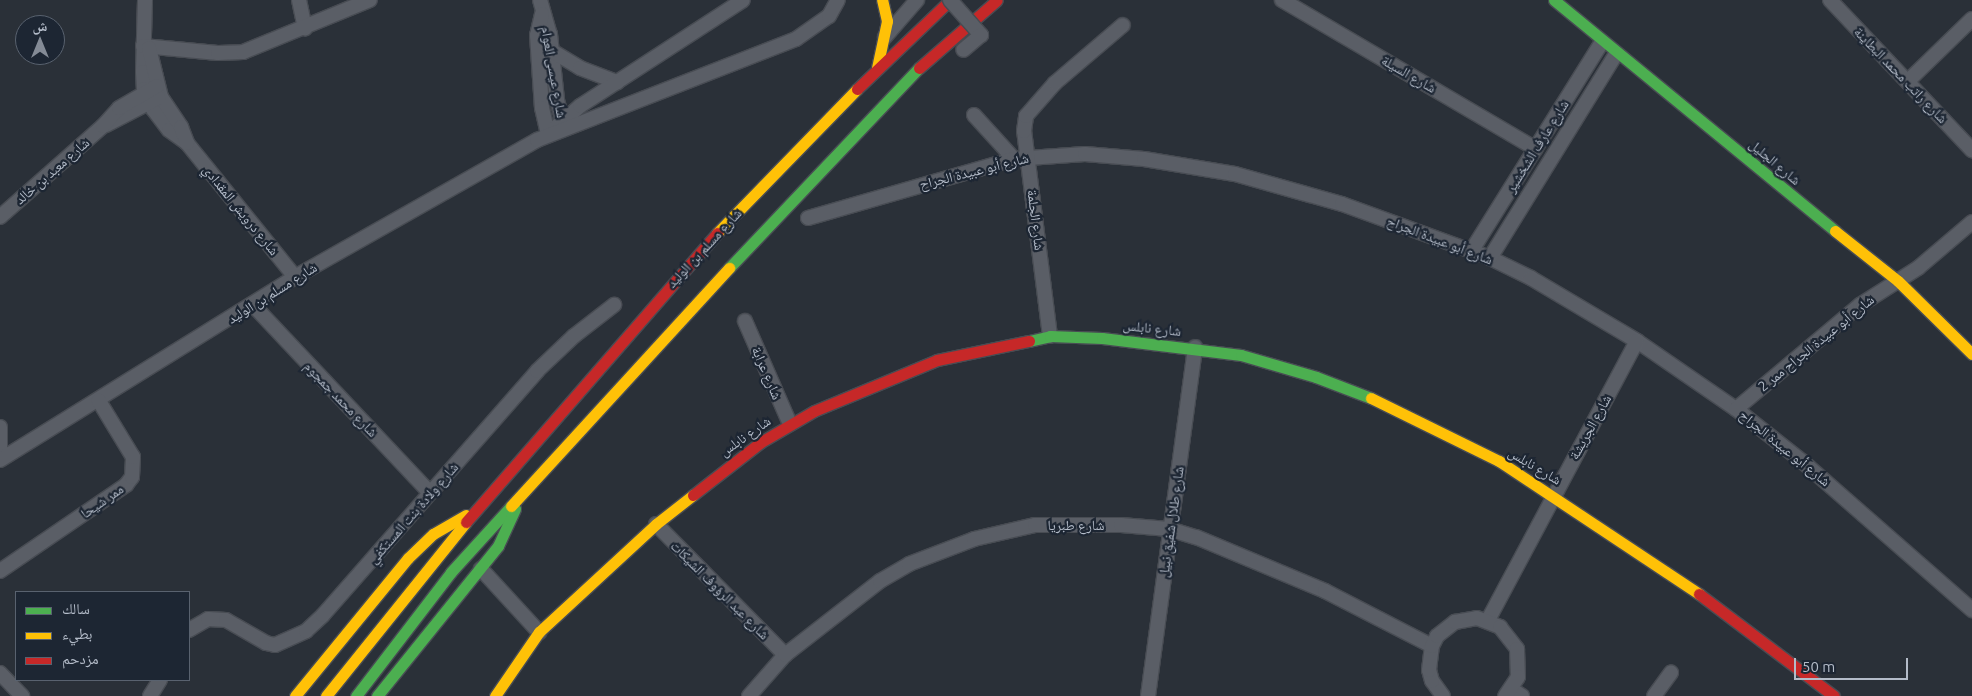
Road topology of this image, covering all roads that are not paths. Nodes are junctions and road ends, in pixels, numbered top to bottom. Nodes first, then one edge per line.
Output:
1 (144, 0) edge
2 (299, 0) edge
3 (370, 0) edge
4 (743, 0) edge
5 (838, 0) edge
6 (882, 0) edge
7 (917, 0) edge
8 (950, 0) edge
9 (997, 0) edge
10 (1282, 0) edge
11 (1554, 0) edge
12 (1830, 0) edge
13 (541, 7) edge
14 (1972, 19) edge
15 (1123, 25) dead end
16 (305, 28) junction
17 (885, 37) junction
18 (146, 42) junction
19 (1602, 42) junction
20 (963, 50) dead end
21 (552, 51) junction
22 (1616, 54) junction
23 (877, 68) junction
24 (1908, 81) junction
25 (617, 82) junction
26 (153, 94) junction
27 (974, 115) dead end
28 (563, 125) junction
29 (548, 134) junction
30 (1536, 149) junction
31 (1972, 150) edge
32 (1028, 157) junction
33 (1014, 160) junction
34 (0, 217) edge
35 (808, 218) dead end
36 (1972, 222) edge
37 (1472, 250) junction
38 (1490, 258) junction
39 (295, 277) junction
40 (1898, 281) junction
41 (253, 305) junction
42 (614, 305) dead end
43 (745, 321) dead end
44 (1050, 336) junction
45 (1637, 341) junction
46 (1195, 347) junction
47 (1972, 354) edge
48 (99, 402) junction
49 (1736, 409) junction
50 (790, 424) junction
51 (0, 427) edge
52 (0, 450) edge
53 (0, 460) edge
54 (430, 492) junction
55 (521, 494) junction
56 (1553, 494) junction
57 (474, 511) junction
58 (656, 524) junction
59 (1170, 529) junction
60 (482, 569) junction
61 (0, 571) edge
62 (1972, 610) edge
63 (1488, 620) junction
64 (190, 629) edge
65 (539, 632) junction
66 (1432, 646) junction
67 (785, 655) junction
68 (0, 673) edge
69 (1671, 673) dead end
70 (159, 681) edge
71 (1513, 694) edge
72 (22, 696) edge
73 (150, 696) edge
74 (295, 696) edge
75 (326, 696) edge
76 (356, 696) edge
77 (377, 696) edge
78 (496, 696) edge
79 (749, 696) edge
80 (1148, 696) edge
81 (1443, 696) edge
82 (1654, 696) edge
83 (1834, 696) edge

1 - 18 street
2 - 16 street
3 - 16 street
4 - 25 street, شارع مسلم بن الوليد
5 - 28 street, شارع مسلم بن الوليد
6 - 17 main road
7 - 17 street
8 - 20 street, bridge
8 - 23 main road, شارع مسلم بن الوليد
9 - 55 main road
10 - 30 street, شارع السيلة
11 - 19 main road, شارع الجليل
12 - 24 street, شارع راتب محمد البطاينة
13 - 21 street, شارع عيسى العوام
13 - 29 street, شارع عيسى العوام
14 - 24 street
15 - 32 street, شارع الجلمة
16 - 18 street
17 - 23 main road
18 - 26 street
19 - 22 main road, شارع الجليل
19 - 30 street, شارع عارف الشخشير
21 - 25 street
21 - 28 street, شارع عيسى العوام
22 - 38 street, شارع عارف الشخشير
22 - 40 main road, شارع الجليل
23 - 57 main road, شارع مسلم بن الوليد
24 - 31 street, شارع راتب محمد البطاينة
25 - 28 street, شارع مسلم بن الوليد
26 - 34 street, شارع معبد بن خالد
26 - 39 street, شارع درويش المقدادي
27 - 33 street
28 - 29 street, شارع مسلم بن الوليد
29 - 39 street, شارع مسلم بن الوليد
30 - 37 street, شارع عارف الشخشير
32 - 33 street, شارع أبو عبيدة الجراح
32 - 37 street, شارع أبو عبيدة الجراح
32 - 44 street, شارع الجلمة
33 - 35 street, شارع أبو عبيدة الجراح
36 - 40 street, شارع أبو عبيدة الجراح ممر 2
37 - 38 street, شارع أبو عبيدة الجراح
38 - 45 street, شارع أبو عبيدة الجراح
39 - 41 street, شارع مسلم بن الوليد
40 - 47 main road, شارع الجليل
40 - 49 street, شارع أبو عبيدة الجراح ممر 2
41 - 48 street, شارع مسلم بن الوليد
41 - 54 street, شارع محمد جمجوم
42 - 54 street, شارع ولادة بنت المستكفي
43 - 50 street, شارع عرابة
44 - 46 main road, شارع نابلس
44 - 50 main road, شارع نابلس
45 - 49 street, شارع أبو عبيدة الجراح
45 - 56 street, شارع الجريشة
46 - 56 main road, شارع نابلس
46 - 59 street, شارع طلال شفيق نبيل
48 - 53 street, شارع مسلم بن الوليد
48 - 61 street, ممر شيحا
49 - 62 street, شارع أبو عبيدة الجراح
50 - 58 main road, شارع نابلس
51 - 52 street
54 - 64 street, شارع ولادة بنت المستكفي
55 - 60 main road
55 - 76 main road
56 - 63 street, شارع الجريشة
56 - 83 main road, شارع نابلس
57 - 74 main road, شارع مسلم بن الوليد
57 - 75 main road, شارع مسلم بن الوليد
58 - 65 main road, شارع نابلس
58 - 67 street, شارع عبد الرؤوف الشيكات
59 - 66 street, شارع طبريا
59 - 67 street, شارع طبريا
59 - 80 street, شارع طلال شفيق نبيل
60 - 65 street
60 - 77 main road
63 - 66 street
63 - 71 street
65 - 78 main road, شارع نابلس
66 - 81 street
67 - 79 street, شارع طبريا
68 - 72 street
69 - 82 street
70 - 73 street

